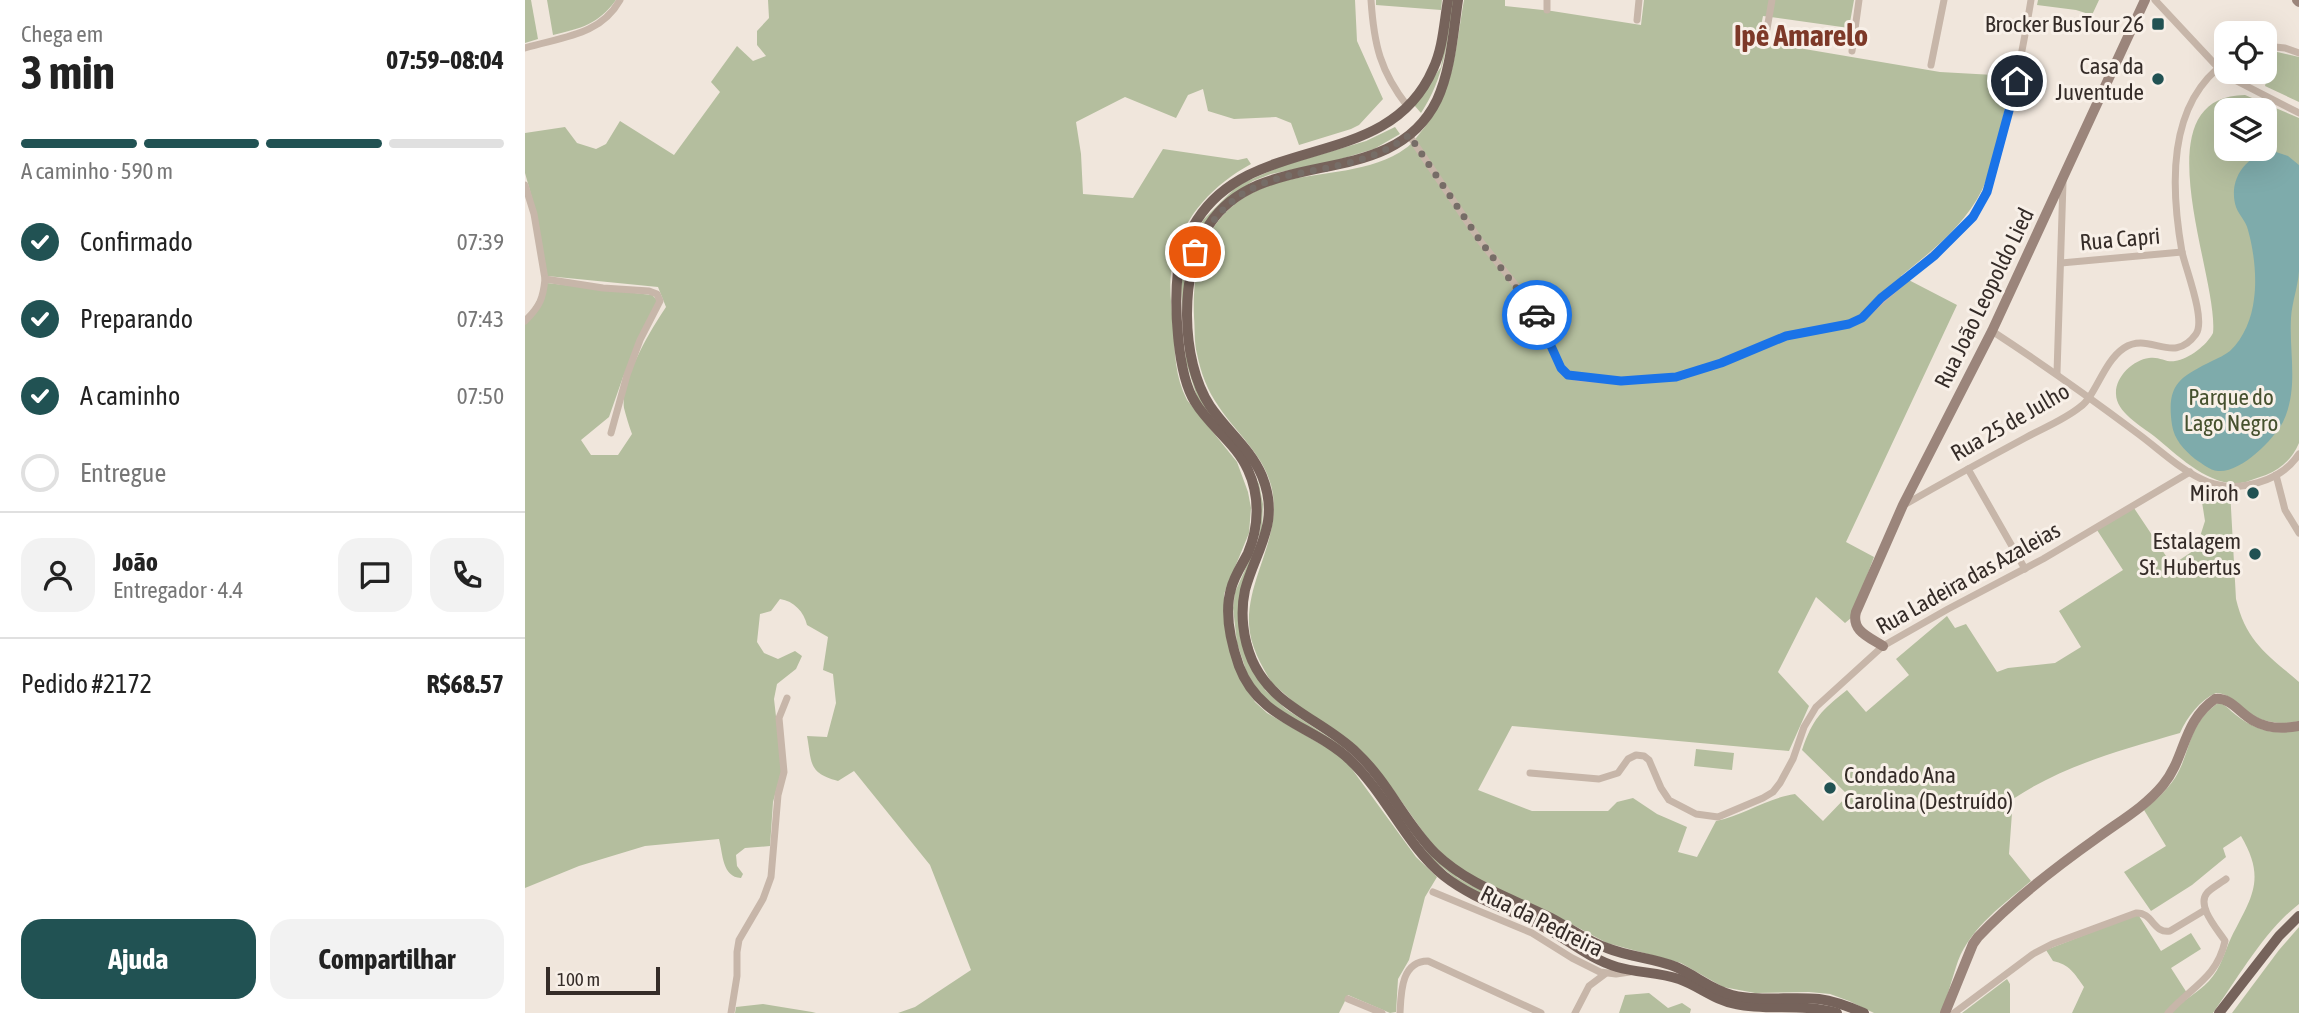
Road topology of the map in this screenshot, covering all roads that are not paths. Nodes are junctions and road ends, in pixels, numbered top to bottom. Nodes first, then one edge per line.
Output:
1 (620, 0) edge
2 (1371, 0) edge
3 (1448, 0) edge
4 (1458, 0) edge
5 (1547, 0) edge
6 (1639, 0) edge
7 (1772, 0) edge
8 (1859, 0) edge
9 (1944, 0) edge
10 (2031, 0) edge
11 (2145, 0) edge
12 (2155, 0) edge
13 (1547, 10) dead end
14 (1637, 20) dead end
15 (1767, 29) dead end
16 (2277, 47) edge
17 (525, 48) edge
18 (1852, 51) dead end
19 (2299, 52) edge
20 (1931, 65) dead end
21 (2214, 65) edge
22 (2214, 72) edge
23 (2242, 84) edge
24 (1408, 107) junction
25 (2299, 113) edge
26 (1396, 118) junction
27 (1422, 122) junction
28 (1409, 135) junction
29 (2063, 178) junction
30 (525, 185) edge
31 (2182, 252) junction
32 (2061, 263) junction
33 (545, 279) junction
34 (525, 321) edge
35 (1991, 331) junction
36 (2057, 373) junction
37 (2088, 397) junction
38 (611, 433) dead end
39 (2299, 454) edge
40 (1968, 469) junction
41 (2190, 472) junction
42 (2276, 475) junction
43 (1903, 505) junction
44 (2299, 533) edge
45 (2025, 569) junction
46 (1883, 646) junction
47 (787, 698) dead end
48 (2299, 726) edge
49 (1530, 773) dead end
50 (2227, 879) dead end
51 (1433, 892) dead end
52 (2205, 910) junction
53 (2299, 916) edge
54 (1582, 951) junction
55 (1571, 958) junction
56 (1653, 961) junction
57 (1634, 971) junction
58 (1605, 974) junction
59 (1348, 999) dead end
60 (731, 1013) edge
61 (1382, 1013) edge
62 (1400, 1013) edge
63 (1541, 1013) edge
64 (1575, 1013) edge
65 (1837, 1013) edge
66 (1864, 1013) edge
67 (1945, 1013) edge
68 (1954, 1013) edge
69 (2168, 1013) edge
70 (2219, 1013) edge

1 - 17 street
2 - 24 street
3 - 24 main road
4 - 27 main road
5 - 13 street
6 - 14 street
7 - 15 street
8 - 18 street
9 - 20 street
10 - 28 street
11 - 29 street, Rua João Leopoldo Lied
12 - 21 street
16 - 19 street
22 - 31 street, Rua 25 de Julho
23 - 25 street
24 - 26 main road
24 - 27 main road
26 - 28 main road
26 - 54 main road
27 - 28 main road
28 - 56 main road
29 - 32 street
29 - 35 street, Rua João Leopoldo Lied
30 - 33 street
31 - 32 street, Rua Capri
31 - 37 street, Rua 25 de Julho
32 - 36 street
33 - 34 street
33 - 38 street
35 - 36 street
35 - 43 street, Rua João Leopoldo Lied
36 - 37 street
37 - 40 street, Rua 25 de Julho
37 - 41 street
39 - 42 street
40 - 43 street, Rua 25 de Julho
40 - 45 street
41 - 42 street
41 - 45 street, Rua Ladeira das Azaleias
42 - 44 street
43 - 46 street, Rua João Leopoldo Lied
45 - 46 street, Rua Ladeira das Azaleias
46 - 49 street, Rua Ladeira das Azaleias
47 - 60 street
48 - 67 street
50 - 52 street
51 - 55 street, Rua da Pedreira
52 - 68 street
52 - 69 street
53 - 70 main road
54 - 55 street
54 - 56 main road
54 - 57 main road
55 - 58 street, Rua da Pedreira
56 - 66 main road
57 - 58 street, Rua da Pedreira
57 - 65 main road
58 - 64 street
59 - 61 street
62 - 63 street

